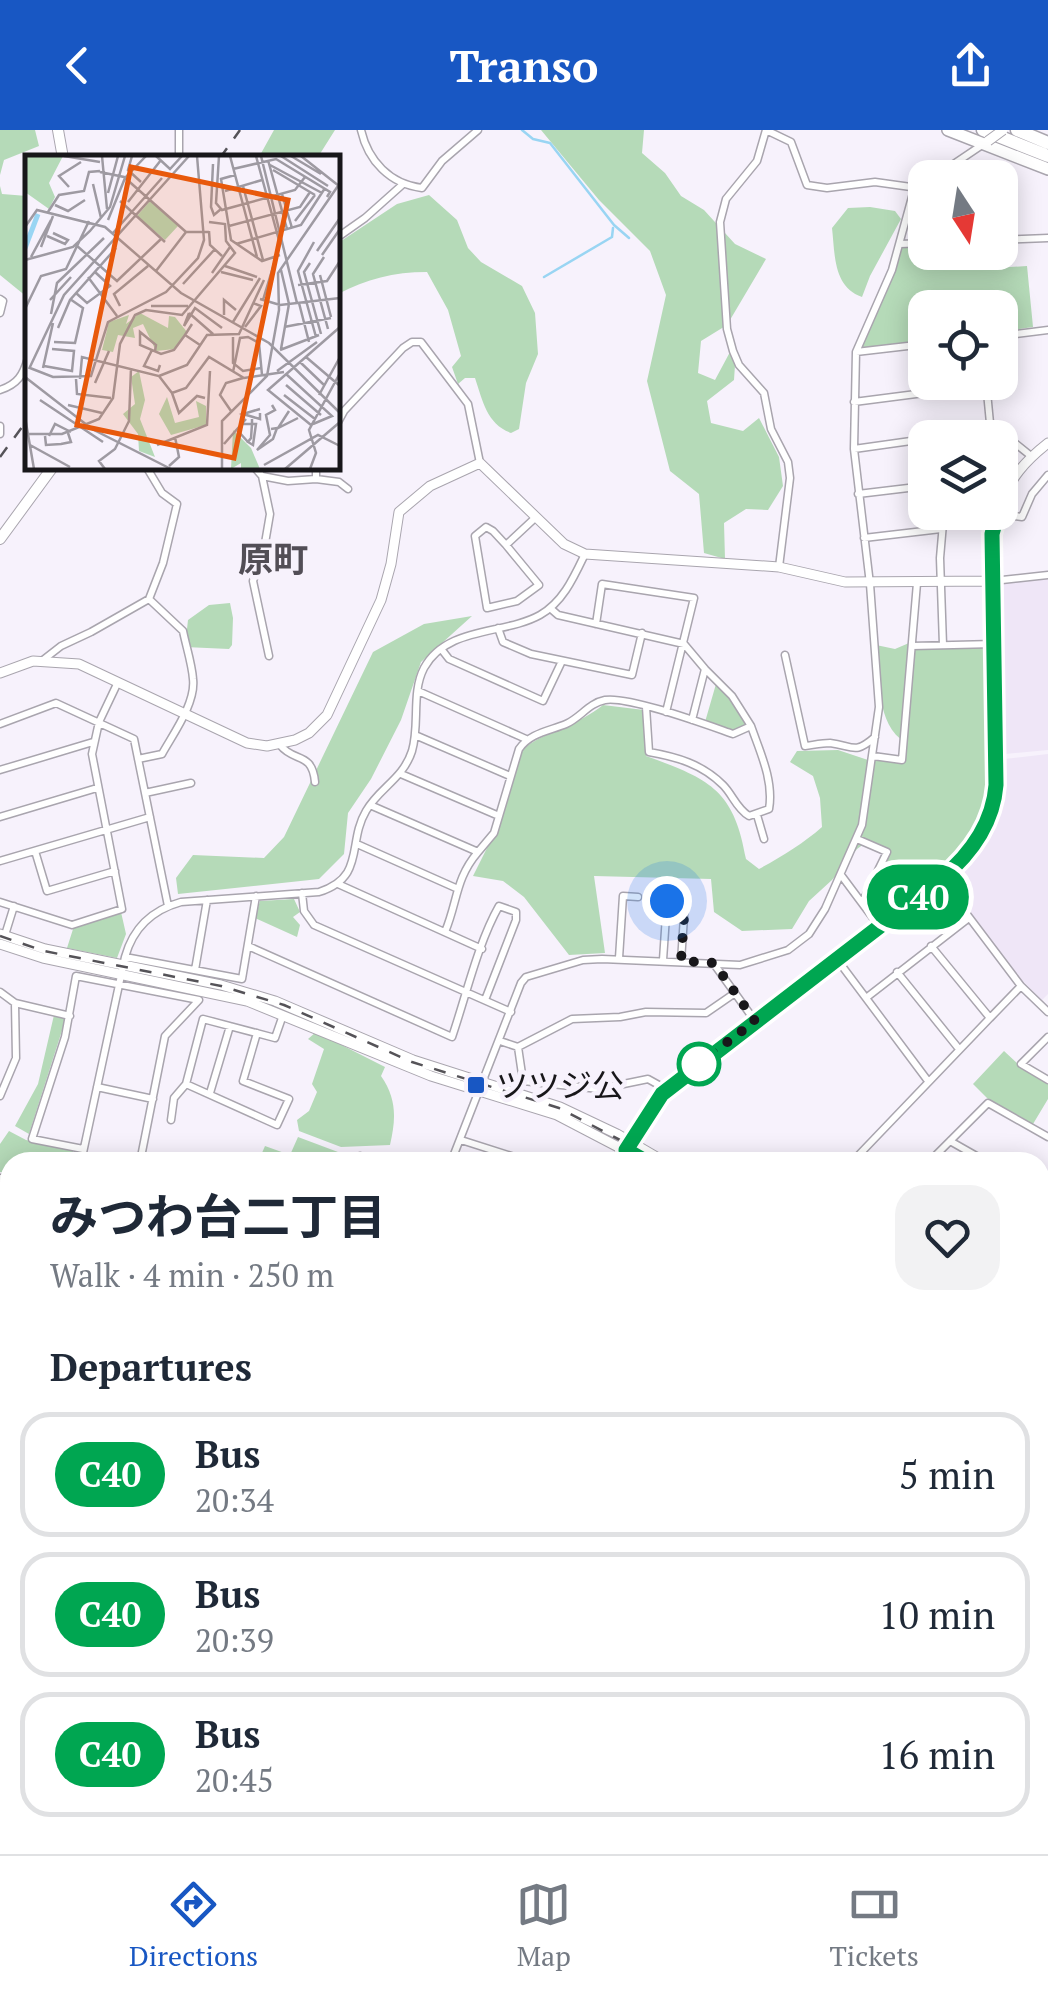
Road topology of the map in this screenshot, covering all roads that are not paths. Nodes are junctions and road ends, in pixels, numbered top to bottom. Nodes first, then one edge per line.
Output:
1 (58, 130) edge
2 (179, 130) edge
3 (360, 130) edge
4 (478, 130) edge
5 (766, 130) edge
6 (948, 130) edge
7 (1003, 130) edge
8 (1016, 130) edge
9 (984, 138) edge
10 (1048, 142) edge
11 (62, 155) edge
12 (178, 155) edge
13 (1048, 156) edge
14 (956, 160) edge
15 (1048, 169) edge
16 (908, 184) edge
17 (402, 186) junction
18 (908, 208) edge
19 (340, 236) edge
20 (1048, 238) edge
21 (1018, 239) edge
22 (900, 244) junction
23 (908, 244) edge
24 (0, 299) edge
25 (0, 313) edge
26 (1048, 330) edge
27 (1018, 334) edge
28 (908, 346) edge
29 (856, 352) junction
30 (25, 368) edge
31 (0, 390) edge
32 (908, 395) edge
33 (854, 402) junction
34 (340, 418) edge
35 (908, 441) edge
36 (1048, 442) edge
37 (1018, 445) edge
38 (854, 449) junction
39 (1032, 456) junction
40 (480, 463) junction
41 (51, 470) edge
42 (150, 470) edge
43 (257, 470) edge
44 (316, 470) edge
45 (1018, 473) edge
46 (1048, 475) edge
47 (262, 476) junction
48 (316, 479) junction
49 (908, 488) edge
50 (348, 489) dead end
51 (858, 494) junction
52 (1018, 517) edge
53 (535, 518) junction
54 (933, 530) edge
55 (942, 530) edge
56 (993, 530) edge
57 (864, 538) junction
58 (0, 539) edge
59 (506, 545) junction
60 (585, 554) junction
61 (779, 568) junction
62 (1048, 575) edge
63 (993, 581) junction
64 (917, 583) junction
65 (941, 583) junction
66 (870, 584) junction
67 (149, 599) junction
68 (550, 608) junction
69 (596, 624) junction
70 (498, 628) junction
71 (642, 633) junction
72 (684, 644) junction
73 (994, 644) junction
74 (943, 645) junction
75 (912, 646) junction
76 (442, 650) junction
77 (786, 654) dead end
78 (269, 656) dead end
79 (43, 660) junction
80 (562, 660) junction
81 (705, 669) junction
82 (0, 673) edge
83 (118, 682) junction
84 (418, 692) junction
85 (646, 707) junction
86 (183, 712) junction
87 (666, 712) junction
88 (692, 720) junction
89 (99, 722) junction
90 (0, 724) edge
91 (752, 726) junction
92 (415, 736) junction
93 (876, 736) junction
94 (526, 739) junction
95 (93, 742) junction
96 (280, 745) junction
97 (873, 756) junction
98 (138, 759) junction
99 (0, 770) edge
100 (402, 774) junction
101 (510, 776) junction
102 (316, 782) dead end
103 (191, 783) dead end
104 (98, 788) junction
105 (145, 792) junction
106 (370, 805) junction
107 (757, 815) junction
108 (499, 816) junction
109 (0, 817) edge
110 (150, 817) junction
111 (106, 830) junction
112 (764, 839) dead end
113 (857, 840) junction
114 (357, 844) junction
115 (35, 851) junction
116 (478, 852) junction
117 (0, 861) edge
118 (114, 871) junction
119 (841, 874) junction
120 (940, 880) junction
121 (338, 884) junction
122 (458, 889) junction
123 (302, 893) junction
124 (256, 896) junction
125 (638, 897) dead end
126 (208, 900) junction
127 (0, 902) edge
128 (862, 904) junction
129 (14, 906) junction
130 (168, 906) junction
131 (969, 918) junction
132 (879, 926) junction
133 (445, 932) junction
134 (2, 941) edge
135 (248, 946) junction
136 (931, 946) junction
137 (483, 949) junction
138 (619, 958) junction
139 (836, 958) junction
140 (663, 960) junction
141 (681, 961) junction
142 (714, 963) junction
143 (122, 970) junction
144 (195, 970) junction
145 (897, 972) junction
146 (1021, 986) junction
147 (0, 992) edge
148 (468, 993) junction
149 (735, 993) junction
150 (866, 998) junction
151 (484, 1000) junction
152 (15, 1003) junction
153 (511, 1012) junction
154 (1048, 1012) edge
155 (284, 1014) junction
156 (70, 1016) junction
157 (990, 1018) junction
158 (755, 1021) junction
159 (230, 1026) junction
160 (257, 1033) junction
161 (1048, 1037) edge
162 (500, 1042) junction
163 (518, 1047) junction
164 (959, 1049) junction
165 (928, 1080) junction
166 (1048, 1080) edge
167 (186, 1084) junction
168 (97, 1087) junction
169 (482, 1087) junction
170 (666, 1090) junction
171 (210, 1093) junction
172 (0, 1096) edge
173 (153, 1099) junction
174 (171, 1120) dead end
175 (1048, 1138) edge
176 (461, 1140) junction
177 (950, 1141) junction
178 (628, 1146) junction
179 (84, 1150) joint
180 (142, 1152) edge
181 (456, 1152) edge
182 (499, 1152) edge
183 (624, 1152) edge
184 (635, 1152) edge
185 (642, 1152) edge
186 (861, 1152) edge
187 (938, 1152) edge
188 (969, 1152) edge

1 - 11 main road
2 - 12 street
3 - 17 street
4 - 17 street
5 - 16 street
5 - 61 street
6 - 9 highway
7 - 9 street, bridge
8 - 10 highway
9 - 13 highway
9 - 14 street
9 - 15 highway
17 - 19 street
18 - 22 street
20 - 21 street
22 - 23 street
22 - 29 street
24 - 25 street
26 - 27 street
28 - 29 street
29 - 33 street
30 - 31 street
32 - 33 street
33 - 38 street
34 - 40 street
35 - 38 street
36 - 39 street
37 - 39 street
38 - 51 street
39 - 45 street
40 - 53 street
40 - 96 street
41 - 58 main road
42 - 67 street
43 - 47 street
44 - 48 street
46 - 52 street
47 - 48 street
47 - 78 street
48 - 50 street
49 - 51 street
51 - 57 street
53 - 59 street
53 - 60 street
54 - 57 street
55 - 65 street
56 - 63 street
57 - 66 street
59 - 59 street
60 - 61 street
60 - 68 street
61 - 66 street
62 - 63 street
63 - 65 street
63 - 73 street
64 - 65 street
64 - 66 street
64 - 75 street
65 - 74 street
66 - 93 street
67 - 79 street
67 - 86 street
68 - 69 street
68 - 70 street
69 - 71 street
69 - 72 street
70 - 76 street
70 - 80 street
71 - 72 street
71 - 80 street
72 - 81 street
72 - 87 street
73 - 74 street
73 - 120 street
74 - 75 street
75 - 97 street
76 - 80 street
76 - 84 street
77 - 93 street
79 - 82 street
79 - 83 street
81 - 88 street
81 - 91 street
83 - 86 street
83 - 89 street
84 - 92 street
84 - 94 street
85 - 87 street
85 - 94 street
85 - 107 street
86 - 96 street
86 - 98 street
87 - 88 street
88 - 91 street
89 - 90 street
89 - 95 street
89 - 98 street
91 - 107 street
92 - 100 street
92 - 101 street
93 - 97 street
94 - 101 street
95 - 99 street
95 - 104 street
96 - 102 street
97 - 113 street
98 - 105 street
100 - 106 street
100 - 108 street
101 - 108 street
103 - 105 street
104 - 109 street
104 - 111 street
105 - 110 street
106 - 114 street
106 - 116 street
107 - 112 street
108 - 116 street
110 - 111 street
110 - 130 street
111 - 115 street
111 - 118 street
113 - 119 street
113 - 128 street
114 - 121 street
114 - 122 street
115 - 117 street
115 - 118 street
116 - 122 street
118 - 129 street
119 - 128 street
119 - 142 street
120 - 131 street
120 - 132 street
121 - 123 street
121 - 133 street
122 - 133 street
123 - 124 street
123 - 148 street
124 - 126 street
124 - 135 street
125 - 138 street
126 - 130 street
126 - 144 street
127 - 129 street
128 - 132 street
129 - 134 street
130 - 143 street
131 - 136 street
131 - 146 street
132 - 139 street
133 - 137 street
134 - 143 street
135 - 144 street
135 - 148 street
136 - 145 street
136 - 157 street
137 - 148 street
137 - 151 street
138 - 140 street
138 - 153 street
139 - 150 street
139 - 158 street
140 - 141 street
140 - 141 street
141 - 142 street
142 - 149 street
143 - 144 street
143 - 155 street
143 - 156 street
143 - 168 street
143 - 169 street
143 - 173 street
145 - 150 street
145 - 164 street
146 - 154 street
146 - 157 street
147 - 152 street
148 - 151 street
149 - 158 street
149 - 163 street
150 - 165 street
151 - 153 street
152 - 156 street
152 - 172 street
153 - 162 street
155 - 160 street
155 - 169 street
156 - 179 street
157 - 164 street
158 - 170 street
159 - 160 street
159 - 167 street
159 - 171 street
160 - 171 street
161 - 166 street
162 - 163 street
162 - 169 street
163 - 170 street
164 - 165 street
165 - 186 street
167 - 171 street
167 - 174 street
168 - 173 street
168 - 179 street
169 - 176 street
169 - 178 street
170 - 178 street
173 - 180 street
175 - 177 street
176 - 181 street
176 - 182 street
177 - 187 street
177 - 188 street
178 - 183 street
178 - 184 street
178 - 185 street

